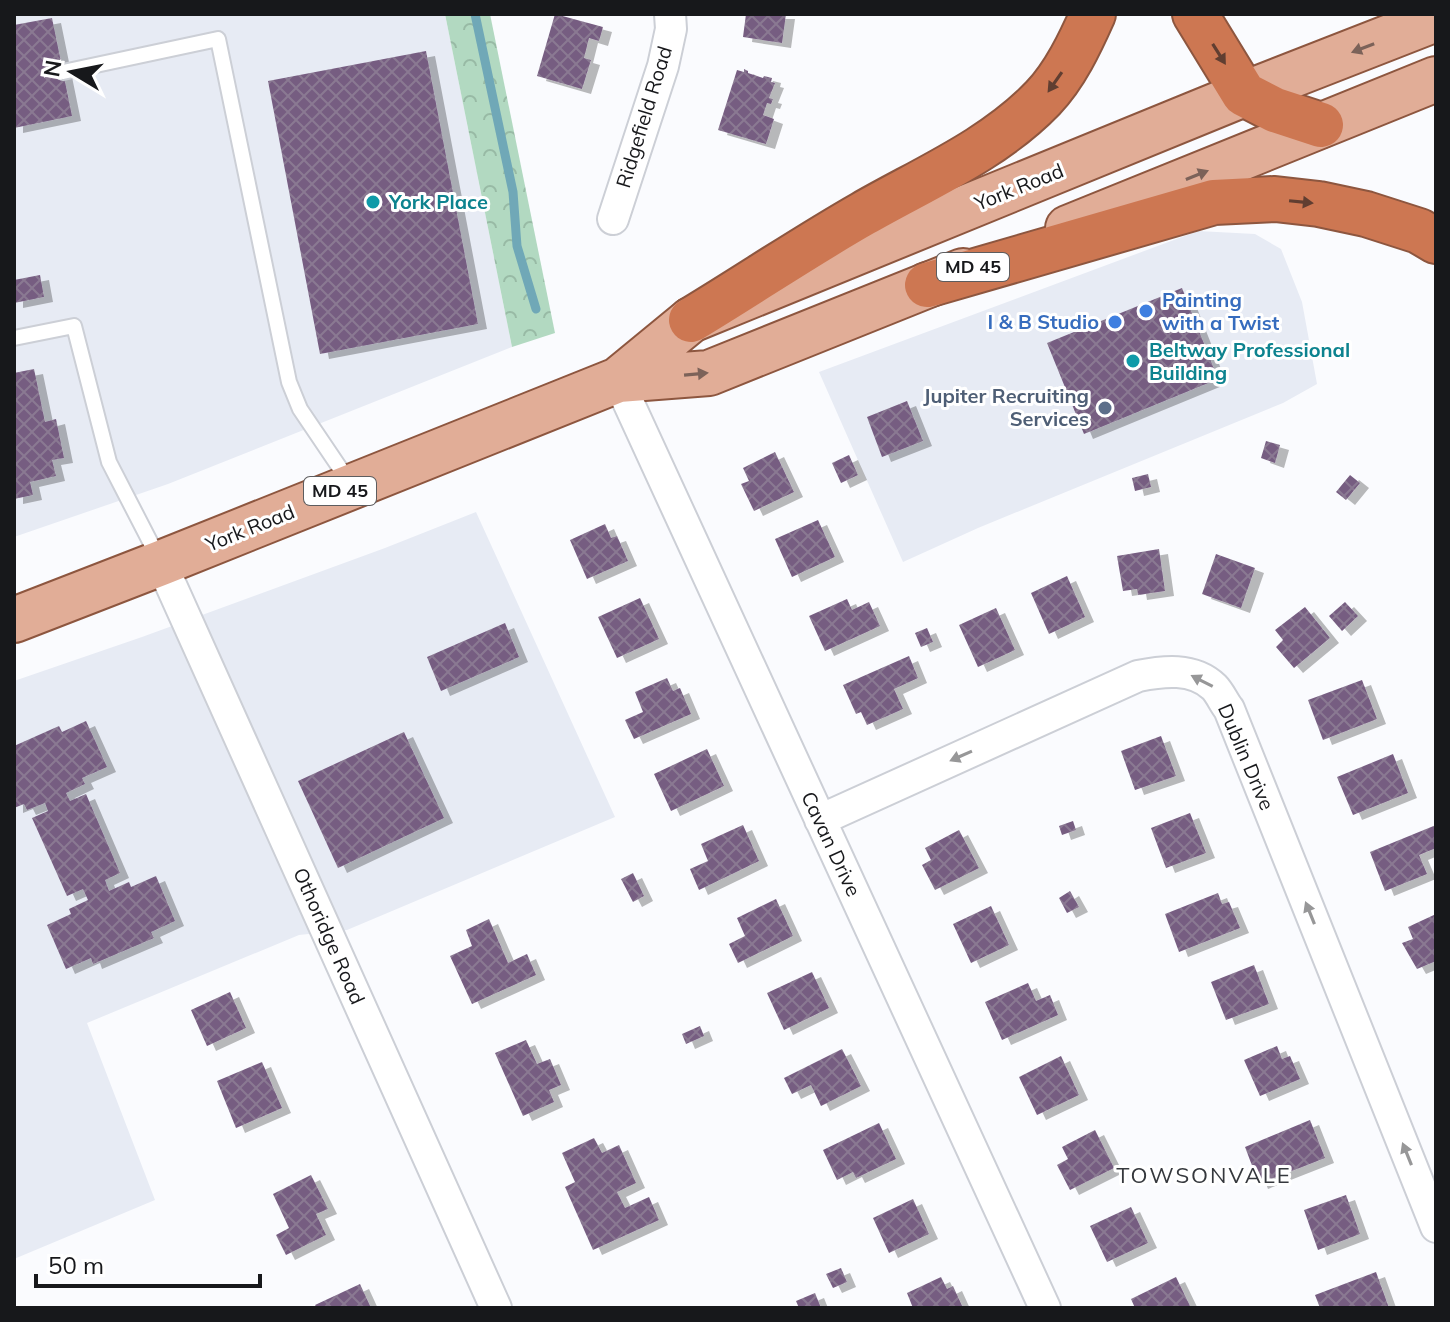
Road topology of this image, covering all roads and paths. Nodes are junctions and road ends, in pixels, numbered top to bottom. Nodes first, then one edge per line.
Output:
1 (670, 14) edge
2 (1093, 14) edge
3 (1195, 14) edge
4 (1436, 19) edge
5 (63, 72) dead end
6 (1436, 79) edge
7 (1244, 94) junction
8 (1321, 125) junction
9 (613, 219) dead end
10 (1436, 241) edge
11 (927, 285) junction
12 (691, 320) junction
13 (14, 338) edge
14 (618, 380) junction
15 (353, 486) junction
16 (161, 563) junction
17 (14, 620) edge
18 (820, 820) junction
19 (1436, 1227) edge
20 (496, 1308) edge
21 (1045, 1308) edge

1 - 9 street, Ridgefield Road
2 -> 12 highway
3 -> 7 highway
4 -> 7 main road, York Road / MD 45
5 - 15 lane
6 - 8 main road, York Road / MD 45
7 - 8 highway
7 - 12 main road, York Road / MD 45
11 -> 8 main road, York Road / MD 45
11 -> 10 highway
14 -> 11 main road, York Road / MD 45
12 - 14 main road, York Road / MD 45
13 - 16 lane
14 - 15 main road, York Road / MD 45
14 - 18 street, Cavan Drive
15 - 16 main road, York Road / MD 45
16 - 17 main road, York Road / MD 45
16 - 20 street, Othoridge Road
19 -> 18 street, Dublin Drive
18 - 21 street, Cavan Drive

